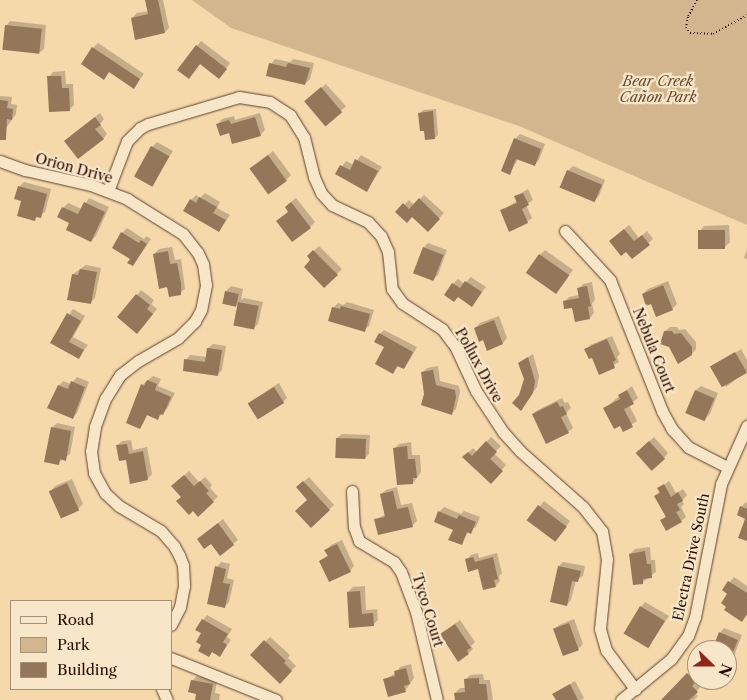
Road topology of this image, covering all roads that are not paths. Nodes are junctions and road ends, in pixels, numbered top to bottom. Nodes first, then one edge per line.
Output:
1 (0, 161) edge
2 (108, 191) junction
3 (565, 231) dead end
4 (747, 426) edge
5 (728, 467) junction
6 (352, 491) dead end
7 (172, 623) edge
8 (172, 658) edge
9 (635, 689) junction
10 (276, 700) edge
11 (437, 700) edge
12 (621, 700) edge

1 - 2 street, Orion Drive
2 - 7 street, Orion Drive
2 - 9 street, Pollux Drive
3 - 5 street, Nebula Court
4 - 5 street, Electra Drive South
5 - 9 street, Electra Drive South
6 - 11 street, Tyco Court
8 - 10 street
9 - 12 street, Electra Drive South

